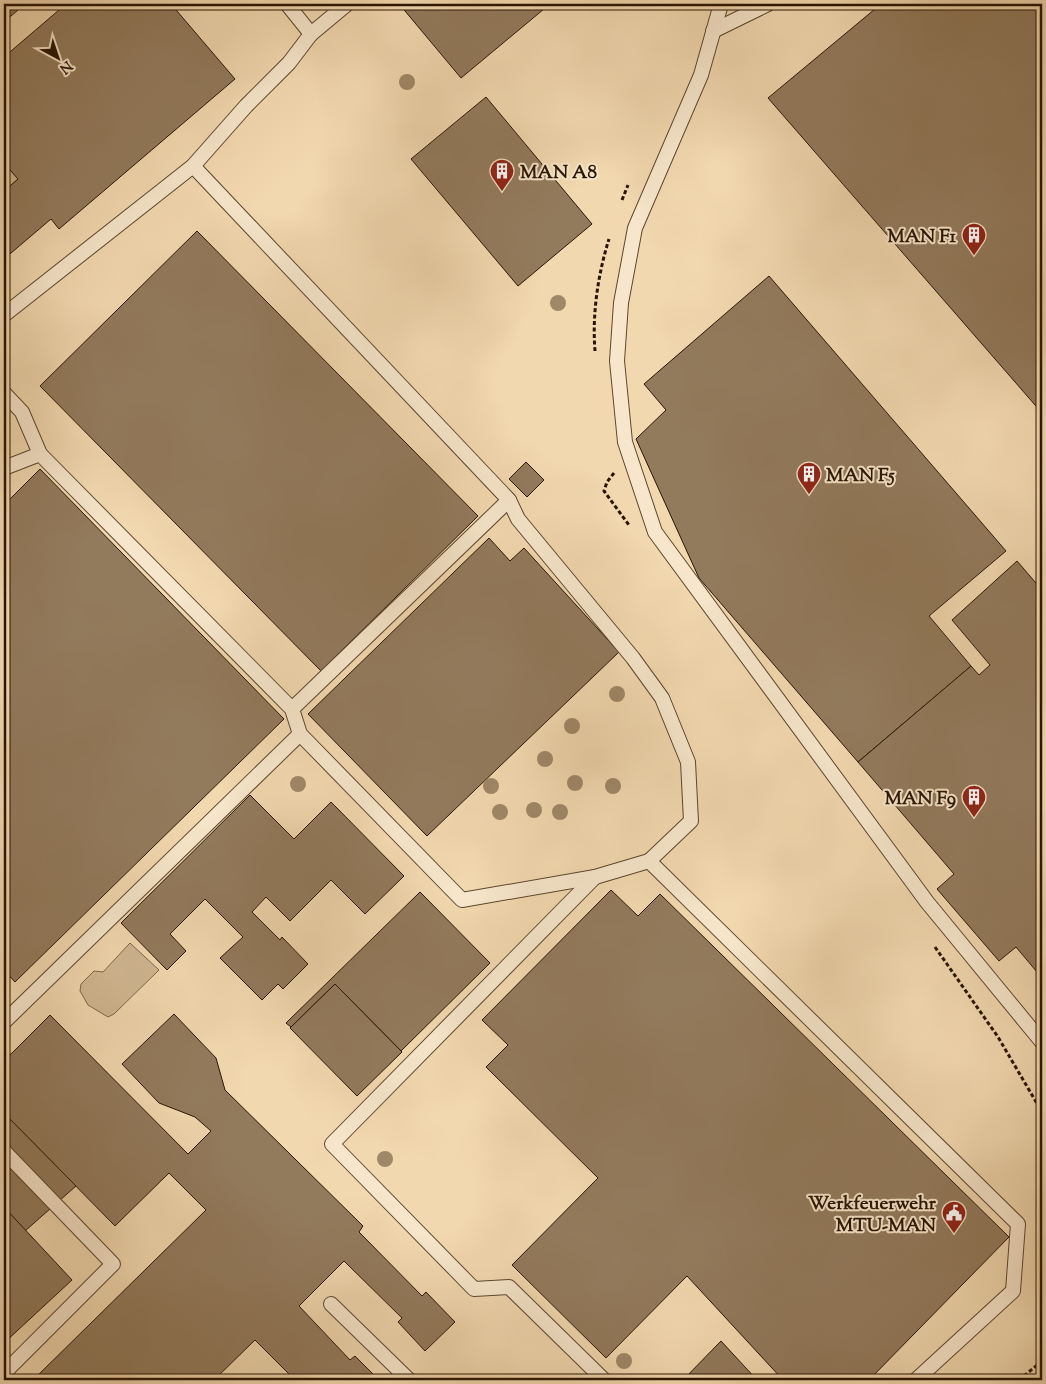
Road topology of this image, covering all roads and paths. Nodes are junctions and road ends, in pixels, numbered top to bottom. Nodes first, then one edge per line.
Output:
1 (287, 4) edge
2 (347, 4) edge
3 (720, 4) edge
4 (768, 4) edge
5 (713, 31) junction
6 (311, 34) junction
7 (193, 166) junction
8 (631, 178) dead end
9 (621, 204) dead end
10 (610, 238) dead end
11 (4, 315) edge
12 (596, 360) dead end
13 (4, 393) edge
14 (40, 454) junction
15 (614, 464) dead end
16 (4, 468) edge
17 (509, 500) junction
18 (633, 530) dead end
19 (292, 709) junction
20 (300, 734) junction
21 (649, 861) junction
22 (596, 877) junction
23 (930, 941) dead end
24 (4, 1022) edge
25 (1042, 1042) edge
26 (1042, 1112) edge
27 (4, 1151) edge
28 (331, 1304) dead end
29 (1042, 1360) edge
30 (4, 1373) edge
31 (1022, 1379) edge
32 (409, 1380) edge
33 (604, 1380) edge
34 (916, 1380) edge

1 - 6 lane
2 - 6 lane
3 - 5 lane
4 - 5 lane
5 - 25 lane
6 - 7 lane
7 - 11 lane
7 - 17 lane
8 - 9 path
10 - 12 path
13 - 14 lane
14 - 16 lane
14 - 19 lane
15 - 18 path
17 - 19 lane
17 - 21 lane
19 - 20 lane
20 - 22 lane
20 - 24 lane
21 - 22 lane
21 - 34 lane
22 - 33 lane
23 - 26 path
27 - 30 lane
28 - 32 lane
29 - 31 path

